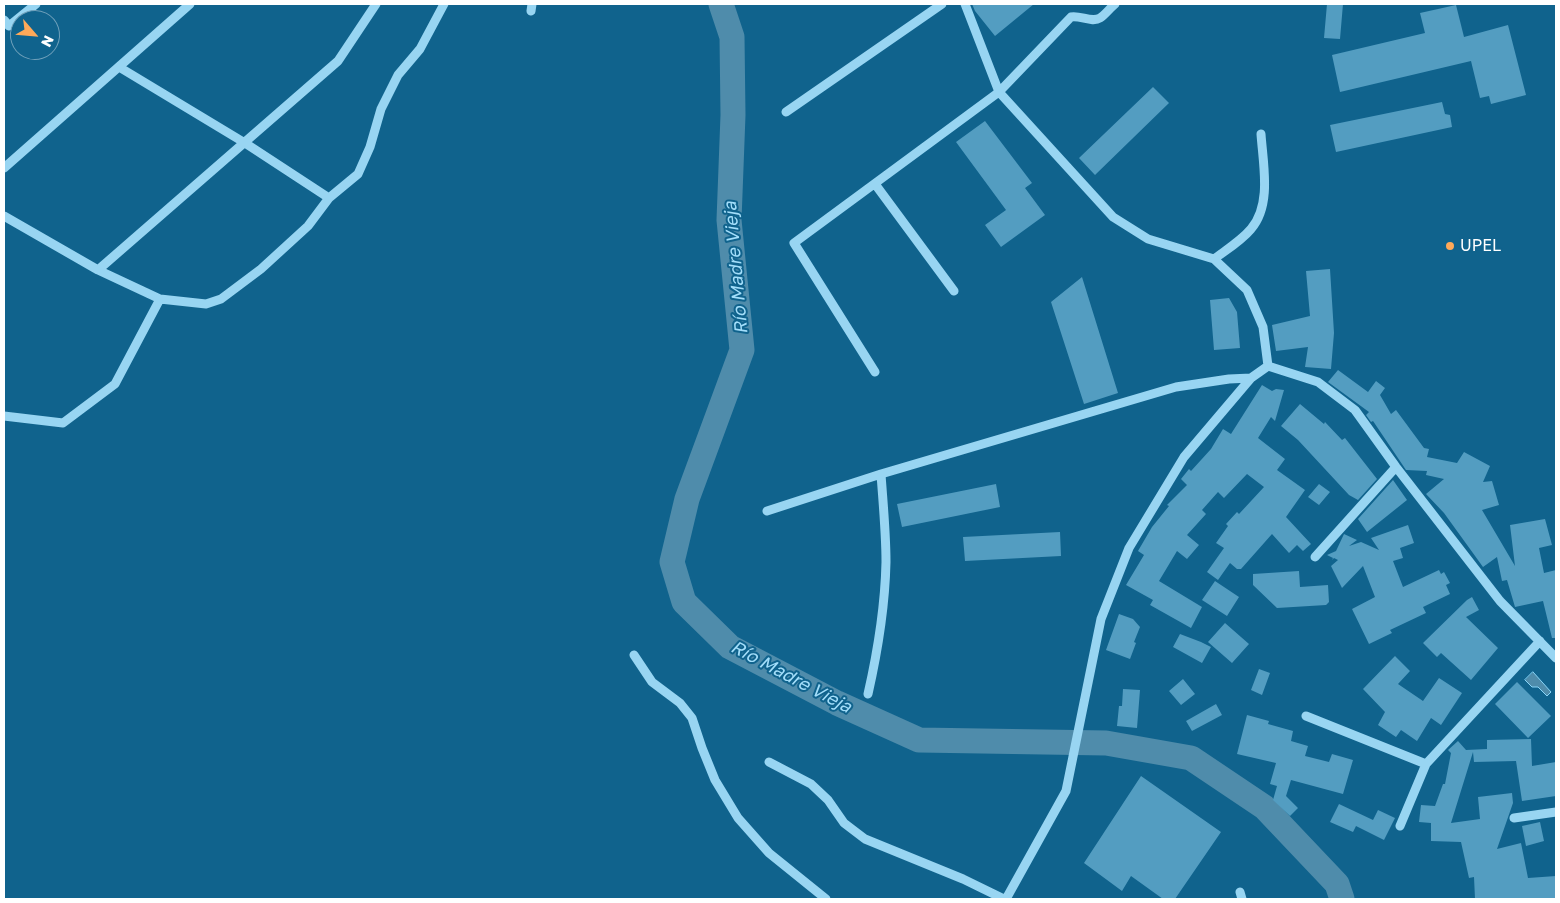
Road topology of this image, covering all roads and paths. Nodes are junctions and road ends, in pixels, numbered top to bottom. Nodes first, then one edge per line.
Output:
1 (36, 4) edge
2 (190, 4) edge
3 (376, 4) edge
4 (444, 4) edge
5 (942, 4) edge
6 (965, 4) edge
7 (1115, 4) edge
8 (4, 20) edge
9 (119, 67) junction
10 (999, 92) junction
11 (786, 112) dead end
12 (1261, 134) dead end
13 (245, 143) junction
14 (4, 168) edge
15 (875, 184) junction
16 (329, 198) junction
17 (4, 216) edge
18 (1214, 258) junction
19 (98, 270) junction
20 (954, 291) dead end
21 (160, 299) junction
22 (1268, 366) junction
23 (875, 372) dead end
24 (1250, 378) junction
25 (4, 416) edge
26 (1396, 467) junction
27 (881, 474) junction
28 (766, 510) dead end
29 (1315, 557) dead end
30 (1540, 641) junction
31 (634, 655) dead end
32 (1556, 658) edge
33 (868, 694) dead end
34 (1306, 716) dead end
35 (769, 762) dead end
36 (1426, 764) junction
37 (1556, 812) edge
38 (1514, 818) dead end
39 (1400, 826) dead end
40 (826, 899) edge
41 (1005, 899) edge

1 - 8 street
2 - 9 street
3 - 13 street
4 - 16 street
5 - 11 street
6 - 10 street
7 - 10 street
9 - 13 street
9 - 14 street
10 - 15 street
10 - 18 street
12 - 18 street
13 - 16 street
13 - 19 street
15 - 20 street
15 - 23 street
16 - 21 street
17 - 19 street
18 - 22 street
19 - 21 street
21 - 25 street
22 - 24 street
22 - 26 street
24 - 27 street
24 - 41 street
26 - 29 street
26 - 30 street
27 - 28 street
27 - 33 street
30 - 32 street
30 - 36 street
31 - 40 street
34 - 36 street
35 - 41 street
36 - 39 street
37 - 38 street

